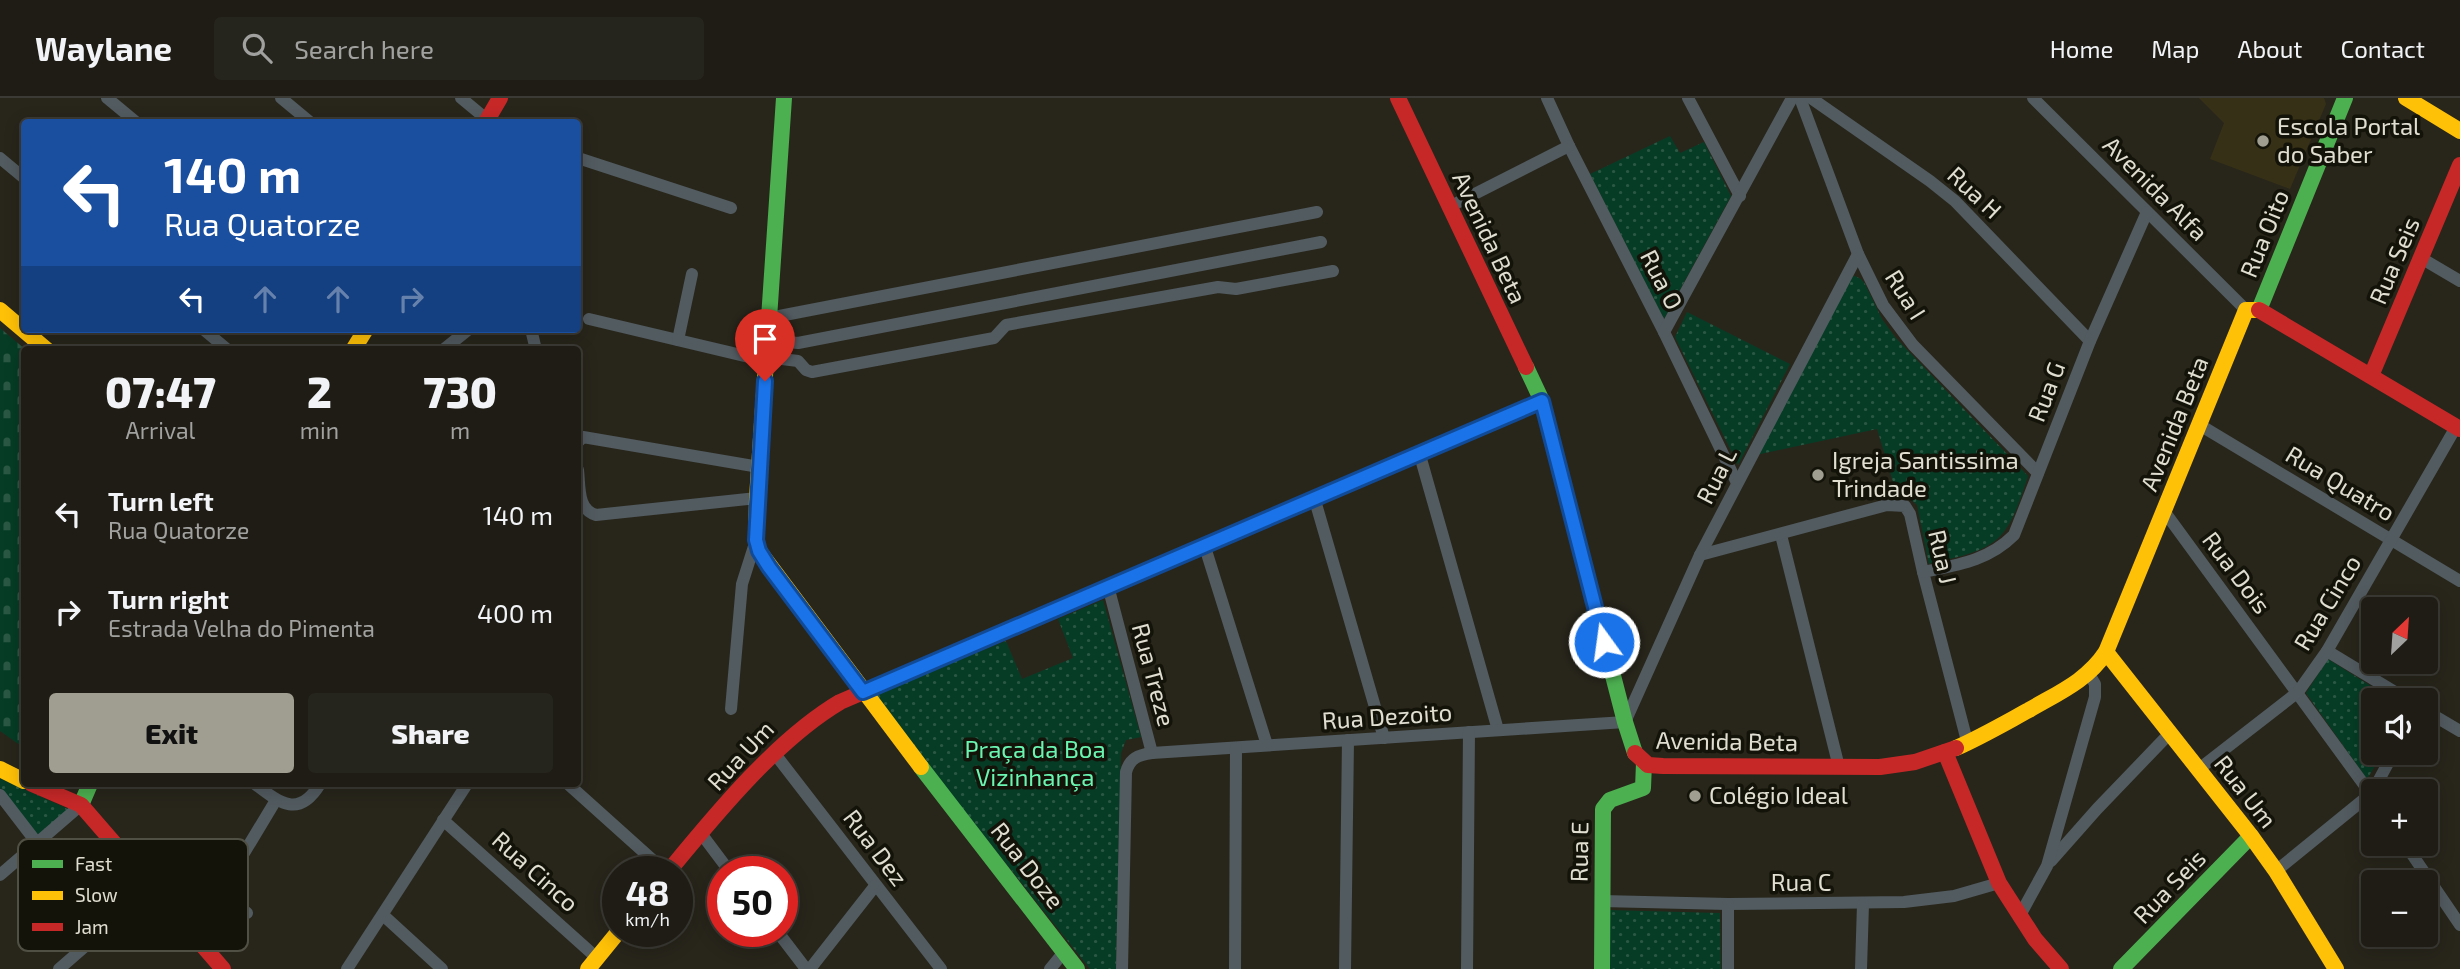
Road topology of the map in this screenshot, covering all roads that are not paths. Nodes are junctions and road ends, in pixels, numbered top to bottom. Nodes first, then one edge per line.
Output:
1 (107, 98) edge
2 (281, 98) edge
3 (461, 98) edge
4 (500, 98) edge
5 (784, 98) edge
6 (1398, 98) edge
7 (1547, 98) edge
8 (1688, 98) edge
9 (1792, 98) edge
10 (1801, 98) edge
11 (1811, 98) edge
12 (2033, 98) edge
13 (2345, 98) edge
14 (2406, 98) edge
15 (132, 119) edge
16 (306, 119) edge
17 (485, 119) edge
18 (490, 119) edge
19 (2460, 131) edge
20 (1569, 146) junction
21 (0, 158) edge
22 (581, 159) edge
23 (2460, 165) edge
24 (21, 176) edge
25 (1740, 196) junction
26 (1449, 207) junction
27 (731, 208) dead end
28 (1317, 212) dead end
29 (2147, 212) junction
30 (1321, 242) dead end
31 (1858, 254) junction
32 (2421, 258) junction
33 (1333, 271) dead end
34 (692, 274) dead end
35 (2460, 281) edge
36 (0, 310) edge
37 (2253, 310) junction
38 (769, 318) junction
39 (589, 319) dead end
40 (21, 328) edge
41 (1664, 332) junction
42 (27, 333) edge
43 (208, 333) edge
44 (464, 333) edge
45 (678, 340) junction
46 (768, 340) junction
47 (2090, 341) junction
48 (42, 346) edge
49 (223, 346) edge
50 (448, 346) edge
51 (766, 359) junction
52 (2371, 376) junction
53 (1542, 401) junction
54 (2198, 424) junction
55 (2458, 428) edge
56 (581, 439) edge
57 (1419, 452) junction
58 (759, 467) junction
59 (2038, 473) junction
60 (1737, 483) junction
61 (581, 497) edge
62 (1314, 497) junction
63 (757, 498) junction
64 (2164, 511) junction
65 (1781, 536) junction
66 (756, 540) junction
67 (2392, 540) junction
68 (1205, 544) junction
69 (1700, 555) junction
70 (1923, 572) junction
71 (2460, 581) edge
72 (1108, 586) junction
73 (2327, 651) junction
74 (2106, 652) junction
75 (2090, 674) junction
76 (2388, 688) edge
77 (863, 692) junction
78 (2298, 692) junction
79 (731, 709) dead end
80 (2438, 717) edge
81 (1625, 722) junction
82 (1498, 730) junction
83 (2460, 731) edge
84 (1469, 732) junction
85 (2170, 733) junction
86 (1384, 738) junction
87 (1348, 740) junction
88 (1967, 741) junction
89 (1267, 746) junction
90 (1236, 748) junction
91 (1944, 752) junction
92 (1152, 753) junction
93 (775, 754) junction
94 (1644, 763) junction
95 (1839, 767) junction
96 (0, 769) edge
97 (2199, 769) junction
98 (21, 779) edge
99 (2362, 779) edge
100 (39, 787) edge
101 (89, 787) edge
102 (259, 787) edge
103 (318, 787) edge
104 (465, 787) edge
105 (571, 787) edge
106 (0, 795) edge
107 (276, 800) junction
108 (2361, 804) edge
109 (80, 805) junction
110 (443, 820) junction
111 (700, 832) junction
112 (2251, 836) junction
113 (34, 839) edge
114 (42, 839) edge
115 (109, 839) edge
116 (248, 846) edge
117 (649, 856) edge
118 (680, 856) edge
119 (718, 856) edge
120 (2413, 856) edge
121 (18, 859) edge
122 (2047, 866) junction
123 (2276, 871) junction
124 (0, 875) edge
125 (1999, 883) junction
126 (875, 886) junction
127 (1602, 901) junction
128 (1728, 904) junction
129 (1863, 904) junction
130 (383, 915) junction
131 (2020, 917) junction
132 (2460, 925) edge
133 (606, 947) edge
134 (790, 947) edge
135 (80, 951) edge
136 (208, 951) edge
137 (1064, 951) junction
138 (593, 964) edge
139 (59, 969) edge
140 (223, 969) edge
141 (347, 969) edge
142 (442, 969) edge
143 (808, 969) edge
144 (941, 969) edge
145 (1050, 969) edge
146 (1077, 969) edge
147 (1122, 969) edge
148 (1235, 969) edge
149 (1345, 969) edge
150 (1467, 969) edge
151 (1602, 969) edge
152 (1728, 969) edge
153 (1861, 969) edge
154 (2061, 969) edge
155 (2121, 969) edge
156 (2336, 969) edge

1 - 15 street
2 - 16 street
3 - 17 street
4 - 18 street
5 - 38 street
6 - 26 street, Avenida Beta
7 - 20 street, Rua O
8 - 25 street
9 - 25 street
10 - 31 street, Rua I
11 - 47 street, Rua H
12 - 29 street, Avenida Alfa
13 - 37 street, Rua Oito
14 - 19 street
20 - 26 street
20 - 41 street, Rua O
21 - 24 street
22 - 27 street
23 - 32 street, Rua Seis
25 - 41 street
26 - 53 street, Avenida Beta
28 - 38 street
29 - 37 street, Avenida Alfa
29 - 47 street, Rua G
30 - 46 street
31 - 59 street, Rua I
31 - 60 street, Rua L
32 - 35 street
32 - 52 street, Rua Seis
33 - 51 street
34 - 45 street
36 - 40 street
37 - 52 street
37 - 54 street, Avenida Beta
38 - 46 street
39 - 45 street
41 - 60 street, Rua O
42 - 48 street
43 - 49 street
44 - 50 street
45 - 51 street
46 - 51 street
47 - 59 street, Rua G
51 - 58 street
52 - 55 street
53 - 57 street, Rua Um
53 - 81 street, Avenida Beta
54 - 64 street, Avenida Beta
54 - 67 street, Rua Quatro
55 - 67 street, Rua Cinco
56 - 58 street
57 - 62 street, Rua Um
57 - 82 street
58 - 63 street
59 - 70 street, Rua G
60 - 69 street, Rua L
61 - 63 street
62 - 68 street, Rua Um
62 - 86 street
63 - 66 street
64 - 74 street, Avenida Beta
64 - 78 street, Rua Dois
65 - 69 street, Rua J
65 - 70 street, Rua J
65 - 95 street
66 - 77 street, Rua Doze
66 - 79 street
67 - 71 street, Rua Quatro
67 - 73 street, Rua Cinco
68 - 72 street, Rua Um
68 - 89 street
69 - 81 street, Rua L
70 - 88 street, Rua J
72 - 77 street, Rua Um
72 - 92 street, Rua Treze
73 - 76 street
73 - 78 street, Rua Cinco
74 - 75 street, Avenida Beta
74 - 85 street, Rua Um
75 - 88 street, Avenida Beta
75 - 122 street
77 - 93 street, Rua Um
77 - 137 street, Rua Doze
78 - 97 street, Rua Cinco
78 - 99 street, Rua Dois
80 - 83 street
81 - 82 street, Rua Dezoito
81 - 94 street, Avenida Beta
82 - 84 street, Rua Dezoito
84 - 86 street, Rua Dezoito
84 - 150 street
85 - 97 street, Rua Um
85 - 122 street
86 - 87 street, Rua Dezoito
87 - 89 street, Rua Dezoito
87 - 149 street
88 - 91 street, Avenida Beta
89 - 90 street, Rua Dezoito
90 - 92 street, Rua Dezoito
90 - 148 street
91 - 95 street, Avenida Beta
91 - 125 street
92 - 147 street, Rua Treze
93 - 111 street, Rua Um
93 - 126 street, Rua Dez
94 - 95 street, Avenida Beta
94 - 127 street, Rua E
96 - 98 street
97 - 112 street, Rua Um
100 - 109 street
101 - 109 street
102 - 107 street
103 - 107 street
104 - 110 street
105 - 117 street
106 - 113 street
107 - 116 street
108 - 123 street
109 - 114 street
109 - 115 street
110 - 130 street
110 - 138 street, Rua Cinco
111 - 118 street, Rua Um
111 - 119 street
112 - 123 street, Rua Um
112 - 155 street, Rua Seis
120 - 132 street
121 - 124 street
122 - 131 street
123 - 156 street, Rua Um
125 - 129 street, Rua C
125 - 131 street
126 - 143 street
126 - 144 street, Rua Dez
127 - 128 street, Rua C
127 - 151 street, Rua E
128 - 129 street, Rua C
128 - 152 street
129 - 153 street
130 - 141 street
130 - 142 street
131 - 154 street
133 - 138 street
134 - 143 street
135 - 139 street
136 - 140 street
137 - 145 street
137 - 146 street, Rua Doze

